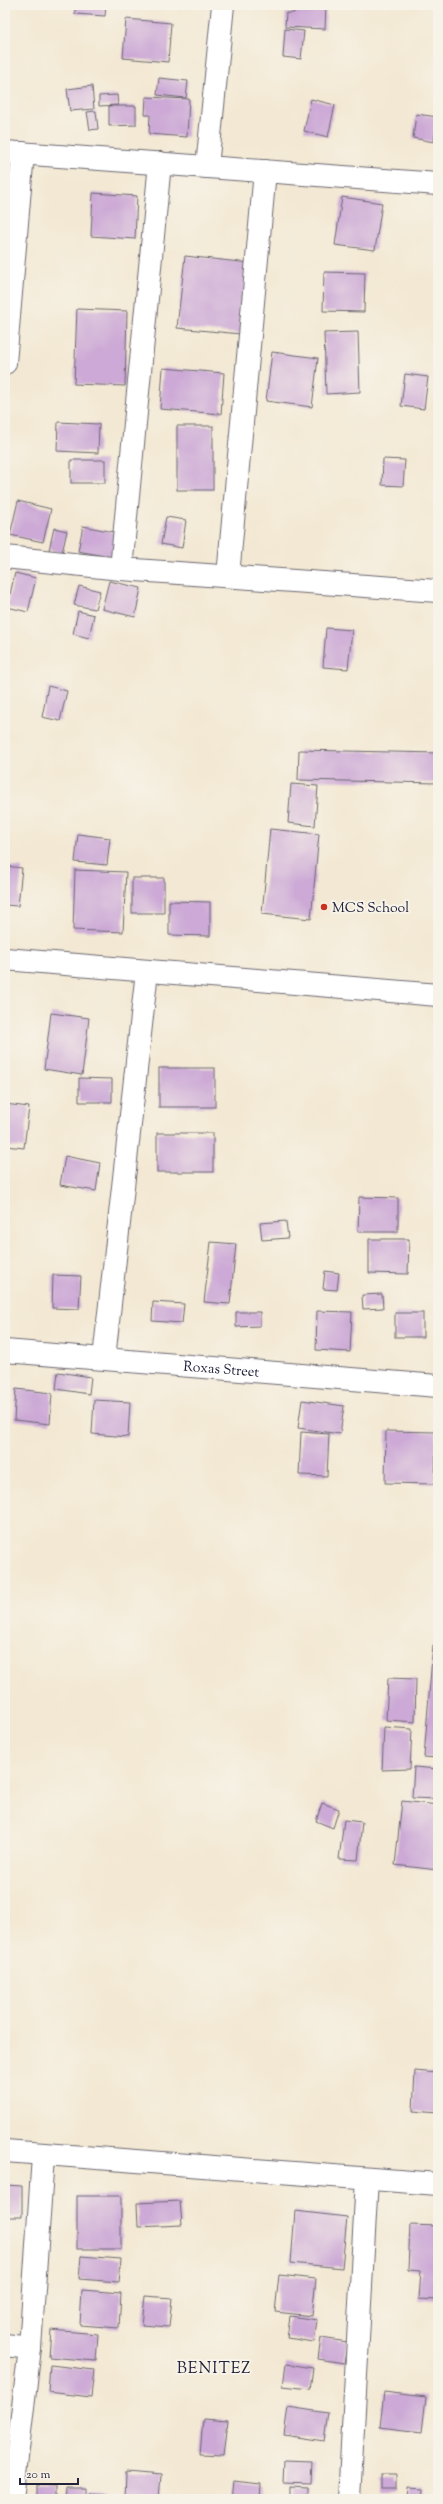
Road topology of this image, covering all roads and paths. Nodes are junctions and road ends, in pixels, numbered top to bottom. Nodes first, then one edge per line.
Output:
1 (223, 5) edge
2 (14, 152) edge
3 (160, 163) junction
4 (207, 167) junction
5 (265, 171) junction
6 (438, 184) edge
7 (5, 364) edge
8 (5, 557) edge
9 (121, 569) junction
10 (228, 576) junction
11 (438, 591) edge
12 (5, 959) edge
13 (147, 971) junction
14 (438, 995) edge
15 (5, 1351) edge
16 (104, 1358) junction
17 (437, 1380) edge
18 (5, 2151) edge
19 (44, 2156) junction
20 (367, 2179) junction
21 (438, 2184) edge
22 (5, 2345) edge
23 (30, 2348) junction
24 (12, 2499) edge
25 (349, 2499) edge

1 - 4 street
2 - 3 street
2 - 7 street
3 - 4 street
3 - 9 street
4 - 5 street
5 - 6 street
5 - 10 street
8 - 9 street
9 - 10 street
10 - 11 street
12 - 13 street
13 - 14 street
13 - 16 street
15 - 16 street, Roxas Street
16 - 17 street, Roxas Street
18 - 19 street
19 - 20 street
19 - 23 street
20 - 21 street
20 - 25 street
22 - 23 street
23 - 24 street

